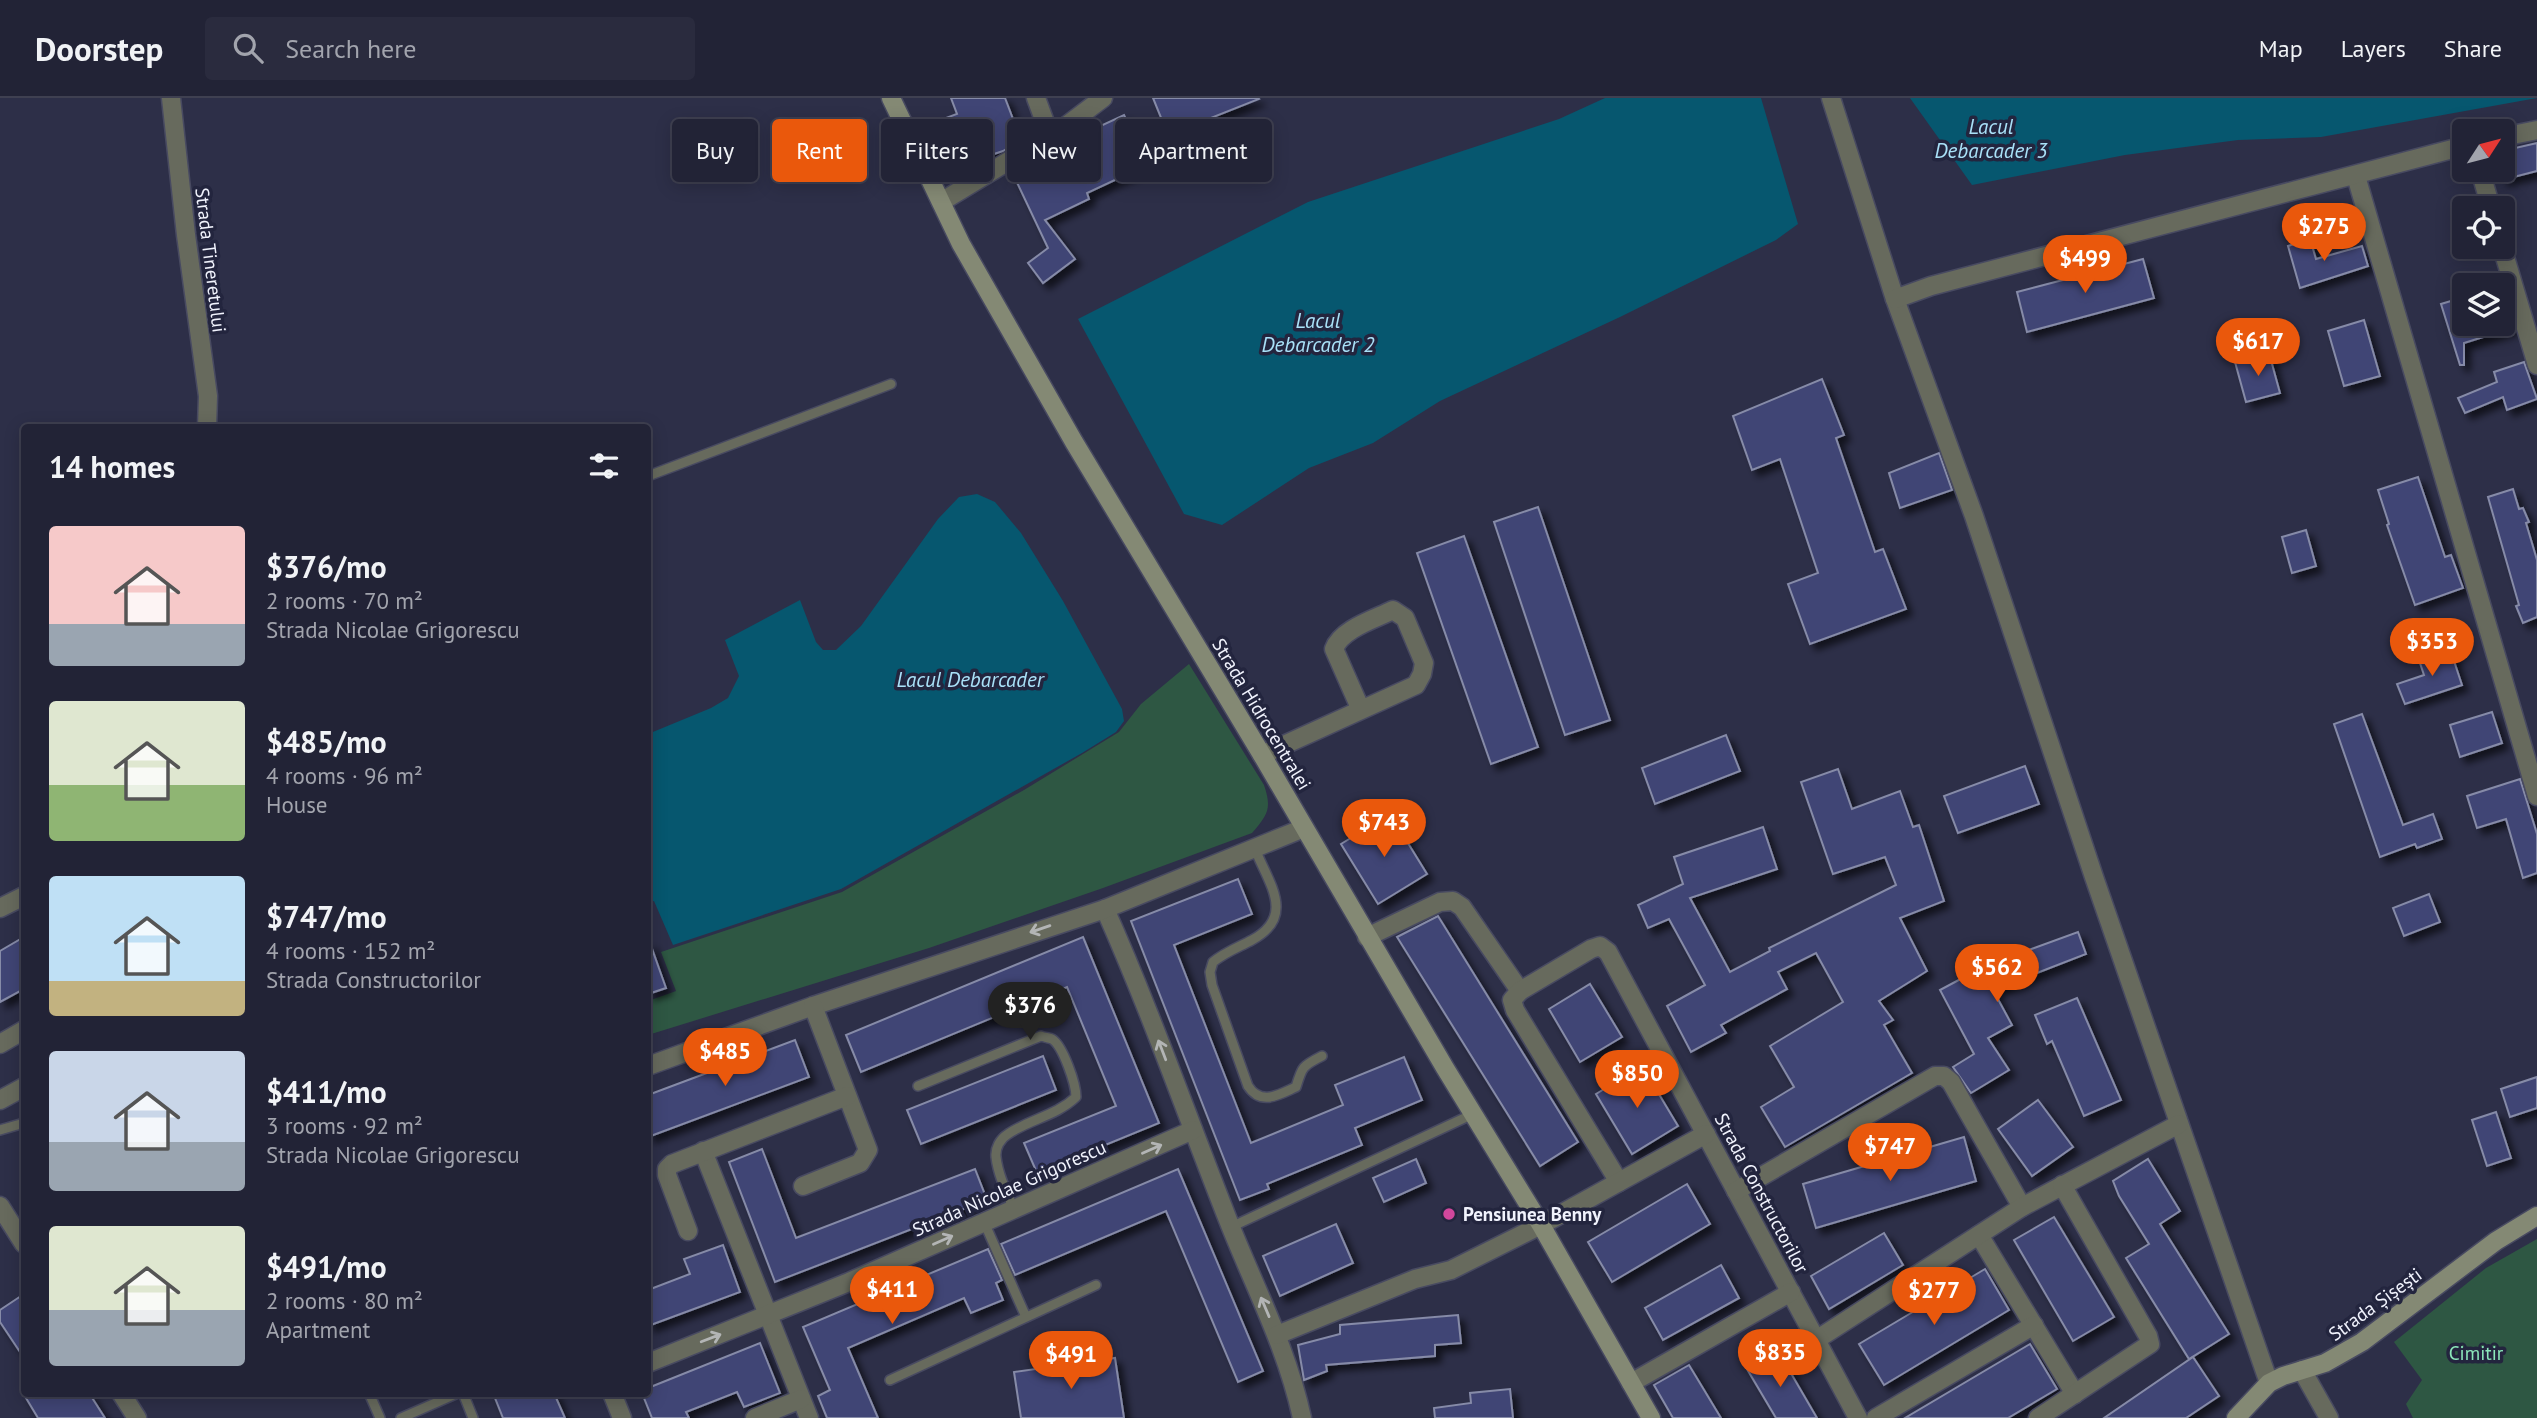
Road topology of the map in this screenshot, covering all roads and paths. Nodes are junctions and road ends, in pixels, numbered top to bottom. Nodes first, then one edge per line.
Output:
1 (171, 98) edge
2 (891, 98) edge
3 (1036, 98) edge
4 (1103, 98) edge
5 (1832, 98) edge
6 (1044, 119) edge
7 (1074, 119) edge
8 (2537, 131) edge
9 (2515, 135) edge
10 (2452, 149) edge
11 (1007, 162) edge
12 (2356, 176) junction
13 (941, 202) junction
14 (2506, 259) edge
15 (1895, 299) junction
16 (2537, 365) edge
17 (891, 384) dead end
18 (207, 424) edge
19 (651, 475) edge
20 (1361, 710) junction
21 (1262, 755) junction
22 (2537, 796) edge
23 (1304, 828) junction
24 (1255, 849) junction
25 (21, 898) edge
26 (0, 908) edge
27 (1105, 909) junction
28 (1367, 937) junction
29 (1520, 991) junction
30 (813, 1006) junction
31 (21, 1032) edge
32 (0, 1044) edge
33 (1322, 1056) dead end
34 (651, 1065) edge
35 (918, 1086) dead end
36 (21, 1089) edge
37 (847, 1096) junction
38 (0, 1100) edge
39 (1474, 1114) junction
40 (21, 1124) edge
41 (2179, 1124) junction
42 (0, 1130) edge
43 (1193, 1130) junction
44 (1706, 1134) junction
45 (703, 1151) junction
46 (1619, 1182) junction
47 (2062, 1185) junction
48 (803, 1186) dead end
49 (1736, 1191) junction
50 (0, 1206) edge
51 (2022, 1207) junction
52 (1014, 1209) junction
53 (2537, 1216) edge
54 (984, 1222) junction
55 (1541, 1225) junction
56 (1231, 1227) junction
57 (688, 1231) dead end
58 (1979, 1235) junction
59 (21, 1239) edge
60 (1096, 1285) dead end
61 (1791, 1292) junction
62 (769, 1315) junction
63 (1026, 1317) junction
64 (2034, 1325) junction
65 (1277, 1335) junction
66 (1816, 1340) junction
67 (651, 1362) edge
68 (2302, 1370) junction
69 (890, 1380) dead end
70 (1630, 1383) junction
71 (2269, 1384) junction
72 (2075, 1394) junction
73 (124, 1397) edge
74 (371, 1397) edge
75 (451, 1397) edge
76 (462, 1397) edge
77 (614, 1397) edge
78 (801, 1399) junction
79 (138, 1418) edge
80 (380, 1418) edge
81 (401, 1418) edge
82 (473, 1418) edge
83 (622, 1418) edge
84 (755, 1418) edge
85 (809, 1418) edge
86 (1302, 1418) edge
87 (1651, 1418) edge
88 (1858, 1418) edge
89 (1876, 1418) edge
90 (2038, 1418) edge
91 (2236, 1418) edge
92 (2329, 1418) edge

1 - 18 street, Strada Tineretului
2 - 13 street, Strada Hidrocentralei
3 - 6 street
4 - 7 street
5 - 15 street
8 - 9 street
10 - 12 street
11 - 13 street
12 - 15 street
12 - 22 street
13 - 21 street, Strada Hidrocentralei
14 - 16 street
15 - 41 street
17 - 19 lane
20 - 20 street
20 - 21 street
21 - 23 street, Strada Hidrocentralei
23 - 24 street
23 - 28 street, Strada Hidrocentralei
24 - 27 street
24 - 33 lane
25 - 26 street
27 -> 30 street
43 -> 27 street
28 - 29 street
28 - 39 street, Strada Hidrocentralei
29 - 44 street, Strada Constructorilor
29 - 46 street
30 - 34 street
30 - 37 street
31 - 32 street
35 - 52 lane
36 - 38 street
37 - 45 street
37 - 48 street
39 - 55 street, Strada Hidrocentralei
39 - 56 lane
40 - 42 lane
41 - 47 street
41 - 71 street
52 -> 43 street, Strada Nicolae Grigorescu
43 - 56 street
44 - 46 street
44 - 49 street, Strada Constructorilor
45 - 57 street
45 - 62 street
46 - 55 street
47 - 51 street
47 - 72 street
49 - 51 street
49 - 61 street, Strada Constructorilor
50 - 59 street
51 - 58 street
52 - 54 street, Strada Nicolae Grigorescu
53 - 68 street, Strada Șișești
62 -> 54 street, Strada Nicolae Grigorescu
54 - 63 lane
55 - 65 street
55 - 70 street, Strada Hidrocentralei
65 -> 56 street
58 - 64 street
58 - 66 street
60 - 63 lane
61 - 66 street, Strada Constructorilor
61 - 70 street
67 -> 62 street, Strada Nicolae Grigorescu
62 - 78 street
63 - 69 lane
64 - 72 street
64 - 89 street
65 - 86 street
66 - 88 street, Strada Constructorilor
68 - 71 street, Strada Șișești
68 - 92 street
70 - 87 street, Strada Hidrocentralei
71 - 91 street, Strada Șișești
72 - 90 street
73 - 79 street
74 - 80 lane
75 - 81 lane
76 - 82 lane
77 - 83 street
78 - 84 street
78 - 85 street

